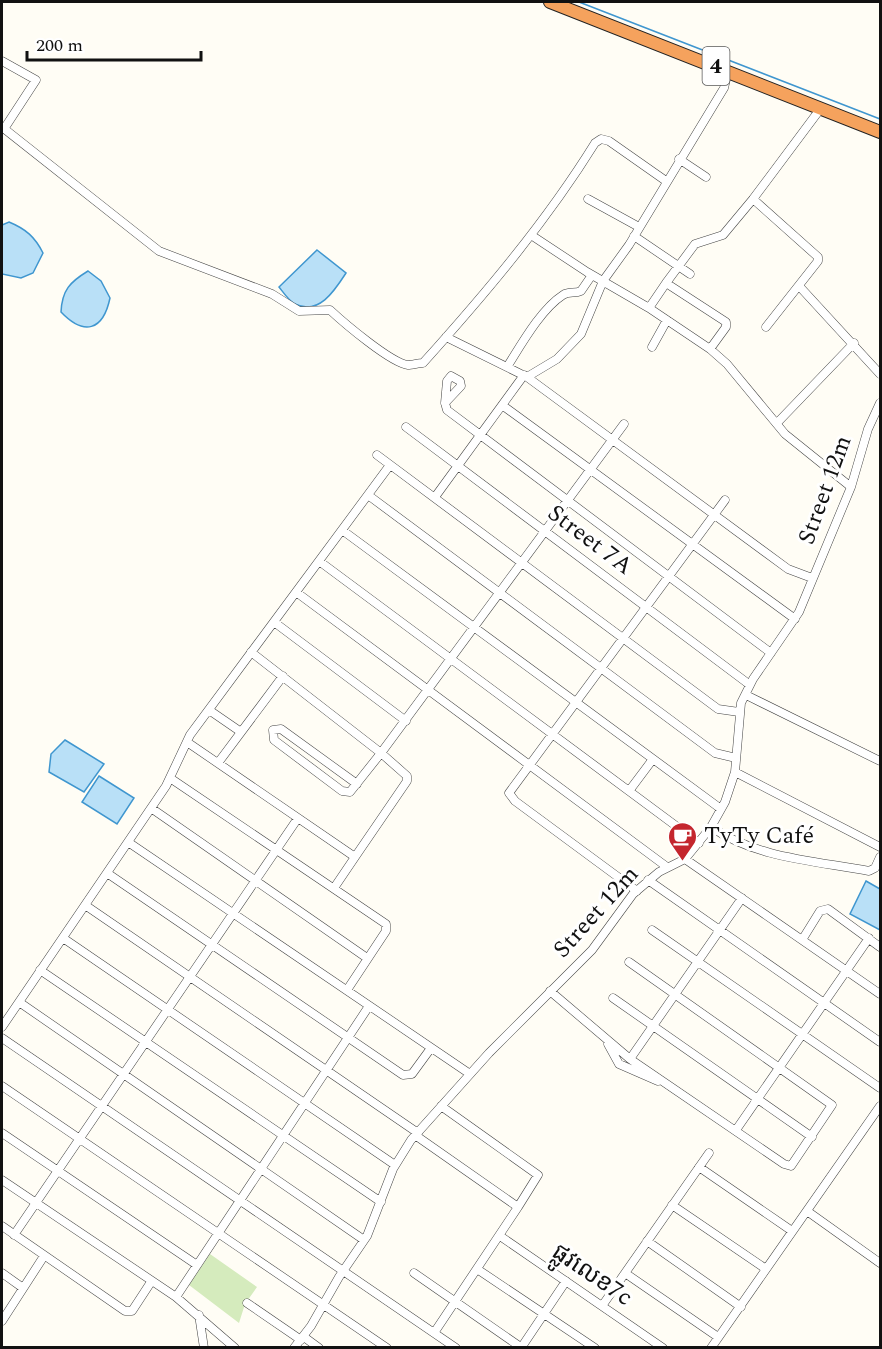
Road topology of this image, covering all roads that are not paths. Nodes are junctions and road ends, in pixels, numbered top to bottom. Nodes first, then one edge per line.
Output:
1 (550, 2) edge
2 (2, 61) edge
3 (728, 71) junction
4 (818, 114) junction
5 (3, 128) edge
6 (880, 132) edge
7 (679, 159) junction
8 (706, 177) dead end
9 (666, 181) junction
10 (588, 199) dead end
11 (753, 199) junction
12 (639, 227) junction
13 (531, 235) junction
14 (634, 236) junction
15 (679, 266) junction
16 (690, 274) dead end
17 (592, 275) junction
18 (603, 281) junction
19 (666, 283) junction
20 (800, 287) junction
21 (649, 308) junction
22 (667, 320) junction
23 (766, 327) dead end
24 (446, 337) junction
25 (854, 343) junction
26 (652, 348) dead end
27 (710, 349) junction
28 (507, 367) junction
29 (880, 374) edge
30 (525, 376) junction
31 (445, 403) dead end
32 (880, 403) edge
33 (502, 405) junction
34 (777, 423) junction
35 (624, 424) dead end
36 (406, 427) dead end
37 (480, 435) junction
38 (613, 440) junction
39 (376, 455) dead end
40 (390, 465) junction
41 (458, 466) junction
42 (591, 470) junction
43 (851, 487) junction
44 (368, 495) junction
45 (435, 497) junction
46 (725, 500) dead end
47 (568, 501) junction
48 (714, 514) junction
49 (342, 530) junction
50 (545, 531) junction
51 (692, 544) junction
52 (319, 561) junction
53 (522, 563) junction
54 (669, 576) junction
55 (812, 578) junction
56 (296, 592) junction
57 (500, 593) junction
58 (646, 607) junction
59 (795, 619) junction
60 (274, 622) junction
61 (475, 627) junction
62 (623, 638) junction
63 (251, 652) junction
64 (771, 653) junction
65 (451, 659) junction
66 (601, 669) junction
67 (283, 676) junction
68 (750, 685) junction
69 (428, 690) junction
70 (746, 695) junction
71 (576, 702) junction
72 (209, 710) junction
73 (739, 712) junction
74 (406, 721) junction
75 (241, 732) junction
76 (553, 735) junction
77 (187, 742) junction
78 (381, 753) junction
79 (736, 758) junction
80 (653, 759) junction
81 (880, 761) edge
82 (218, 764) junction
83 (530, 766) junction
84 (735, 772) junction
85 (170, 778) junction
86 (357, 784) junction
87 (629, 791) junction
88 (151, 808) junction
89 (721, 809) junction
90 (298, 818) junction
91 (711, 827) junction
92 (128, 842) junction
93 (699, 843) junction
94 (880, 847) edge
95 (276, 849) junction
96 (355, 857) junction
97 (880, 857) edge
98 (685, 859) junction
99 (667, 867) junction
100 (107, 873) junction
101 (255, 880) junction
102 (648, 880) junction
103 (334, 888) junction
104 (636, 891) junction
105 (742, 898) junction
106 (84, 905) junction
107 (233, 913) junction
108 (652, 930) dead end
109 (720, 930) junction
110 (63, 938) junction
111 (869, 938) junction
112 (802, 940) junction
113 (211, 945) junction
114 (880, 947) edge
115 (367, 958) junction
116 (698, 961) junction
117 (629, 962) dead end
118 (40, 970) junction
119 (847, 970) junction
120 (190, 977) junction
121 (346, 990) junction
122 (550, 991) junction
123 (675, 994) junction
124 (880, 994) edge
125 (614, 998) dead end
126 (18, 1002) junction
127 (824, 1003) junction
128 (369, 1006) junction
129 (167, 1009) junction
130 (2, 1026) edge
131 (653, 1026) junction
132 (803, 1034) junction
133 (2, 1038) edge
134 (348, 1039) junction
135 (605, 1040) junction
136 (145, 1042) junction
137 (880, 1042) edge
138 (431, 1048) junction
139 (630, 1059) junction
140 (780, 1067) junction
141 (326, 1070) junction
142 (123, 1074) junction
143 (470, 1074) junction
144 (667, 1084) junction
145 (2, 1086) edge
146 (880, 1088) edge
147 (758, 1099) junction
148 (305, 1103) junction
149 (102, 1106) junction
150 (441, 1106) junction
151 (880, 1106) edge
152 (736, 1131) junction
153 (2, 1133) edge
154 (417, 1134) junction
155 (283, 1136) junction
156 (813, 1137) junction
157 (79, 1139) junction
158 (708, 1153) dead end
159 (395, 1165) junction
160 (699, 1167) junction
161 (261, 1169) junction
162 (58, 1171) junction
163 (2, 1180) edge
164 (240, 1200) junction
165 (381, 1202) junction
166 (36, 1203) junction
167 (672, 1205) junction
168 (518, 1207) junction
169 (807, 1211) junction
170 (2, 1226) edge
171 (792, 1231) junction
172 (218, 1233) junction
173 (14, 1235) junction
174 (500, 1236) junction
175 (364, 1240) junction
176 (647, 1241) junction
177 (44, 1256) junction
178 (880, 1263) edge
179 (197, 1265) junction
180 (477, 1269) junction
181 (766, 1269) junction
182 (343, 1270) junction
183 (2, 1273) edge
184 (414, 1273) dead end
185 (625, 1273) junction
186 (566, 1281) junction
187 (152, 1282) junction
188 (23, 1288) junction
189 (176, 1297) junction
190 (456, 1302) junction
191 (248, 1303) dead end
192 (324, 1304) junction
193 (602, 1306) junction
194 (741, 1307) junction
195 (544, 1313) junction
196 (199, 1315) junction
197 (2, 1321) edge
198 (434, 1333) junction
199 (718, 1337) junction
200 (302, 1339) junction
201 (204, 1347) edge
202 (235, 1347) edge
203 (294, 1347) edge
204 (319, 1347) edge
205 (387, 1347) edge
206 (456, 1347) edge
207 (521, 1347) edge
208 (595, 1347) edge
209 (663, 1347) edge
210 (711, 1347) edge

1 - 3 highway, 4
2 - 5 street
3 - 4 highway, 4
3 - 7 street
4 - 6 highway, 4
4 - 11 street
5 - 24 street
7 - 8 street
7 - 9 street
9 - 12 street
9 - 13 street
10 - 12 street
11 - 15 street
11 - 20 street
12 - 14 street
13 - 17 street
13 - 24 street
14 - 15 street
14 - 18 street
15 - 16 street
15 - 19 street
17 - 18 street
17 - 28 street
18 - 21 street
18 - 30 street
19 - 21 street
19 - 27 street
20 - 23 street
20 - 25 street
21 - 22 street
22 - 26 street
22 - 27 street
24 - 28 street
25 - 29 street
25 - 34 street
27 - 34 street
28 - 30 street
30 - 33 street
30 - 38 street
31 - 37 street
32 - 43 street, Street 12m
33 - 37 street
33 - 42 street
34 - 43 street
35 - 38 street
36 - 41 street, Street 7A
37 - 41 street
37 - 47 street
38 - 42 street
38 - 48 street
39 - 40 street
40 - 44 street
40 - 45 street
41 - 45 street
41 - 50 street, Street 7A
42 - 47 street
42 - 51 street
43 - 55 street, Street 12m
44 - 49 street
44 - 57 street
45 - 53 street
46 - 48 street
47 - 50 street
47 - 54 street
48 - 51 street
48 - 55 street
49 - 52 street
49 - 61 street
50 - 53 street
50 - 58 street, Street 7A
51 - 54 street
51 - 59 street
52 - 56 street
52 - 65 street
53 - 57 street
53 - 62 street
54 - 58 street
54 - 64 street
55 - 59 street, Street 12m
56 - 60 street
56 - 69 street
57 - 61 street
57 - 66 street
58 - 62 street
58 - 68 street, Street 7A
59 - 64 street, Street 12m
60 - 63 street
60 - 74 street
61 - 65 street
61 - 71 street
62 - 66 street
62 - 73 street
63 - 67 street
63 - 72 street
64 - 68 street, Street 12m
65 - 69 street
65 - 76 street
66 - 71 street
66 - 79 street
67 - 75 street
67 - 78 street
68 - 70 street, Street 12m
69 - 74 street
69 - 83 street
70 - 73 street, Street 12m
70 - 81 street
71 - 76 street
71 - 80 street
72 - 75 street
72 - 77 street
73 - 79 street, Street 12m
74 - 78 street
75 - 82 street
76 - 83 street
76 - 87 street
77 - 82 street
77 - 85 street
78 - 86 street
78 - 96 street
79 - 84 street, Street 12m
80 - 87 street
80 - 89 street
82 - 90 street
83 - 99 street
83 - 104 street
84 - 89 street, Street 12m
84 - 94 street
85 - 88 street
85 - 95 street
86 - 86 street
87 - 93 street
88 - 92 street
88 - 101 street
89 - 91 street, Street 12m
90 - 95 street
90 - 96 street
91 - 93 street, Street 12m
91 - 97 street
92 - 100 street
92 - 107 street
93 - 98 street, Street 12m
95 - 101 street
95 - 103 street
96 - 103 street
98 - 99 street, Street 12m
98 - 105 street
99 - 102 street, Street 12m
100 - 106 street
100 - 113 street
101 - 107 street
101 - 115 street
102 - 104 street, Street 12m
102 - 109 street
103 - 115 street
104 - 122 street, Street 12m
105 - 109 street
105 - 112 street
106 - 110 street
106 - 120 street
107 - 113 street
107 - 121 street
108 - 116 street
109 - 116 street
109 - 127 street
110 - 118 street
110 - 129 street
111 - 112 street
111 - 114 street
111 - 119 street
112 - 119 street
113 - 120 street
113 - 134 street
115 - 121 street
116 - 123 street
116 - 132 street
117 - 123 street
118 - 126 street
118 - 136 street
119 - 124 street
119 - 127 street
120 - 129 street
120 - 141 street
121 - 128 street
122 - 135 street
122 - 143 street, Street 12m
123 - 131 street
123 - 140 street
125 - 131 street
126 - 130 street
126 - 142 street
127 - 132 street
127 - 137 street
128 - 134 street
128 - 138 street
129 - 136 street
129 - 148 street
131 - 139 street
131 - 147 street
132 - 140 street
132 - 146 street
133 - 149 street
134 - 138 street
134 - 141 street
135 - 139 street
135 - 144 street
136 - 142 street
136 - 155 street
138 - 143 street
139 - 144 street
140 - 147 street
140 - 156 street
141 - 148 street
141 - 154 street
142 - 149 street
142 - 161 street
143 - 150 street, Street 12m
144 - 152 street
145 - 157 street
147 - 152 street
147 - 156 street
148 - 155 street
148 - 159 street
149 - 157 street
149 - 164 street
150 - 154 street, Street 12m
150 - 168 street
151 - 169 street
152 - 156 street
153 - 162 street
154 - 159 street, Street 12m
154 - 168 street
155 - 161 street
155 - 165 street
157 - 162 street
157 - 172 street
158 - 160 street
159 - 165 street, Street 12m
160 - 167 street
160 - 171 street
161 - 164 street
161 - 175 street
162 - 166 street
162 - 179 street
163 - 166 street
164 - 172 street
164 - 182 street
165 - 175 street, Street 12m
166 - 173 street
166 - 187 street
167 - 176 street
167 - 181 street
168 - 174 street
169 - 171 street
169 - 178 street
170 - 173 street
171 - 181 street
172 - 179 street
172 - 192 street
173 - 177 street
174 - 180 street
174 - 186 street, ផ្លូវលេខ7c
175 - 182 street, Street 12m
176 - 185 street
176 - 194 street
177 - 187 street
177 - 188 street
179 - 189 street
180 - 190 street
180 - 195 street
181 - 194 street
182 - 192 street, Street 12m
182 - 198 street
183 - 188 street
184 - 190 street
185 - 193 street
185 - 199 street
186 - 193 street, ផ្លូវលេខ7c
186 - 195 street
187 - 189 street
188 - 197 street
189 - 196 street
190 - 198 street
190 - 207 street
191 - 200 street
192 - 200 street, Street 12m
192 - 205 street
193 - 209 street, ផ្លូវលេខ7c
194 - 199 street
195 - 207 street
195 - 208 street
196 - 201 street
196 - 202 street
198 - 206 street
199 - 210 street
200 - 203 street, Street 12m
200 - 204 street

